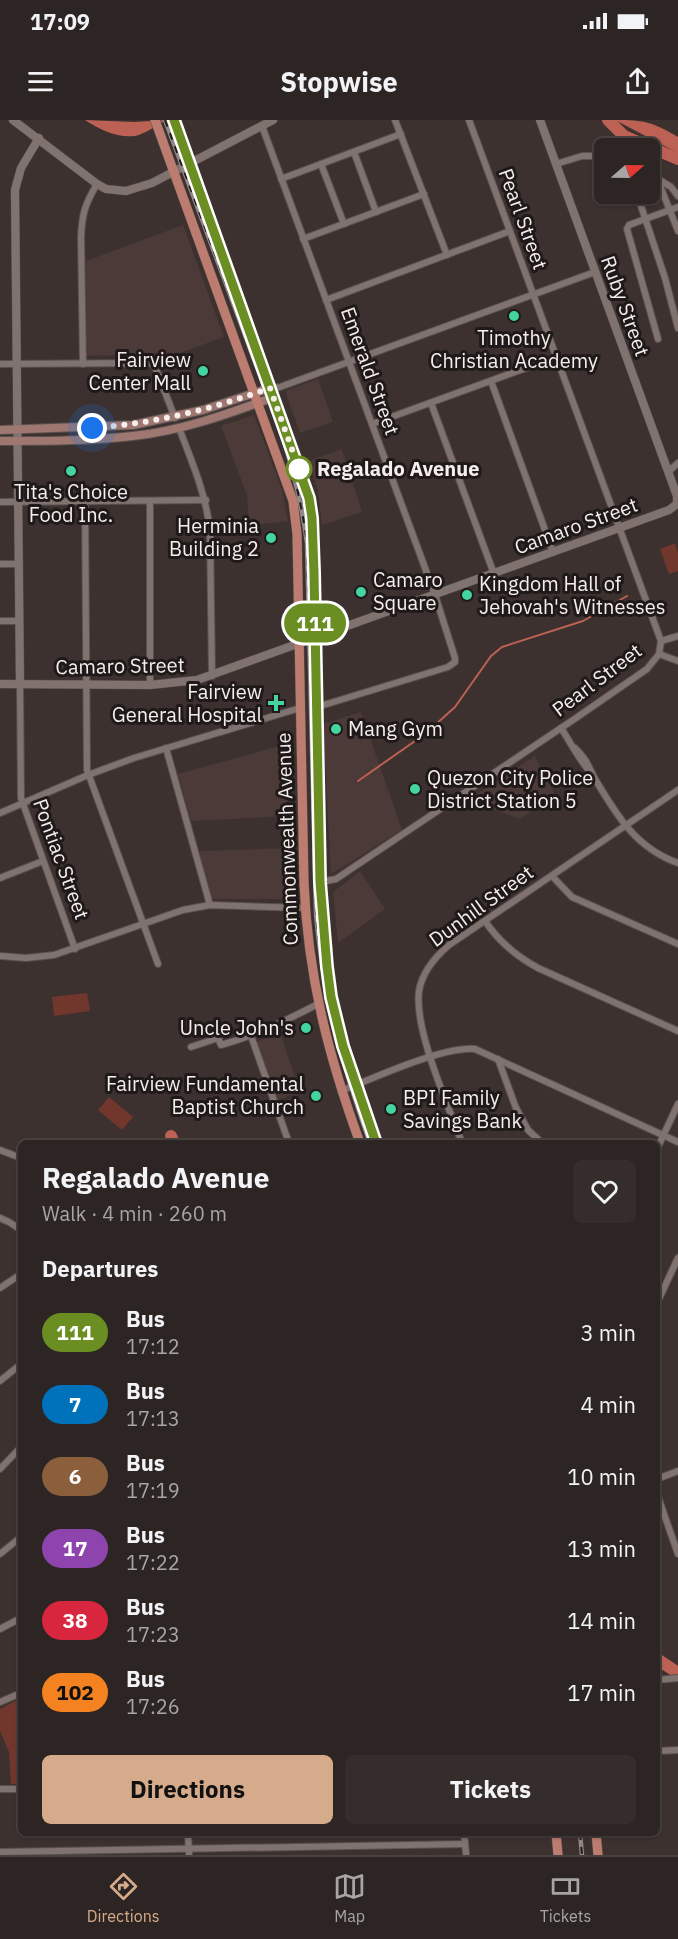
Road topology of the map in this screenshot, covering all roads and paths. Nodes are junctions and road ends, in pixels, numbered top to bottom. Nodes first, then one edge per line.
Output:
1 (13, 120) edge
2 (273, 120) edge
3 (395, 120) edge
4 (469, 120) edge
5 (540, 120) edge
6 (174, 121) edge
7 (156, 124) edge
8 (262, 126) junction
9 (401, 134) junction
10 (39, 138) junction
11 (354, 152) junction
12 (594, 157) edge
13 (189, 164) junction
14 (321, 164) junction
15 (556, 164) junction
16 (174, 172) junction
17 (281, 179) junction
18 (660, 180) edge
19 (97, 184) junction
20 (660, 185) edge
21 (424, 194) junction
22 (678, 196) edge
23 (641, 204) edge
24 (678, 207) edge
25 (670, 210) junction
26 (376, 212) junction
27 (646, 219) junction
28 (344, 224) junction
29 (510, 231) junction
30 (678, 231) edge
31 (303, 239) junction
32 (447, 255) junction
33 (595, 272) junction
34 (533, 294) junction
35 (326, 300) junction
36 (678, 328) edge
37 (658, 339) dead end
38 (556, 357) junction
39 (349, 362) junction
40 (0, 364) edge
41 (16, 364) junction
42 (83, 364) junction
43 (491, 381) junction
44 (275, 391) junction
45 (257, 398) junction
46 (431, 403) junction
47 (175, 418) junction
48 (372, 424) junction
49 (179, 428) junction
50 (0, 430) edge
51 (17, 430) junction
52 (0, 441) edge
53 (17, 441) junction
54 (678, 463) edge
55 (668, 472) junction
56 (307, 492) junction
57 (291, 495) junction
58 (206, 500) junction
59 (85, 501) junction
60 (150, 501) junction
61 (0, 502) edge
62 (18, 502) junction
63 (677, 504) edge
64 (310, 505) junction
65 (294, 506) junction
66 (618, 528) junction
67 (554, 552) junction
68 (0, 564) edge
69 (18, 564) junction
70 (494, 574) junction
71 (435, 596) junction
72 (0, 621) edge
73 (19, 621) junction
74 (678, 636) edge
75 (316, 639) junction
76 (661, 641) junction
77 (299, 645) junction
78 (659, 654) junction
79 (678, 661) edge
80 (212, 676) junction
81 (0, 684) edge
82 (20, 684) junction
83 (86, 684) junction
84 (150, 684) junction
85 (317, 707) junction
86 (300, 708) junction
87 (561, 728) junction
88 (166, 748) junction
89 (88, 775) junction
90 (678, 790) edge
91 (23, 804) junction
92 (0, 813) edge
93 (625, 825) junction
94 (43, 861) junction
95 (678, 863) edge
96 (552, 876) junction
97 (0, 878) edge
98 (320, 882) junction
99 (210, 905) junction
100 (305, 908) junction
101 (485, 921) junction
102 (143, 924) junction
103 (678, 944) edge
104 (75, 949) junction
105 (0, 956) edge
106 (158, 964) dead end
107 (318, 1004) junction
108 (678, 1031) edge
109 (251, 1036) junction
110 (191, 1047) dead end
111 (431, 1057) junction
112 (498, 1059) junction
113 (355, 1085) junction
114 (341, 1091) junction
115 (678, 1104) edge
116 (664, 1135) junction
117 (288, 1140) edge
118 (359, 1140) edge
119 (375, 1140) edge
120 (461, 1140) edge
121 (539, 1140) edge
122 (678, 1142) edge
123 (660, 1143) edge
124 (0, 1150) edge
125 (18, 1157) edge
126 (0, 1218) edge
127 (18, 1228) edge
128 (678, 1258) edge
129 (18, 1276) edge
130 (0, 1288) edge
131 (660, 1297) edge
132 (18, 1366) edge
133 (0, 1381) edge
134 (18, 1450) edge
135 (0, 1469) edge
136 (678, 1472) edge
137 (660, 1478) edge
138 (660, 1502) edge
139 (18, 1539) edge
140 (677, 1550) edge
141 (0, 1554) edge
142 (18, 1620) edge
143 (0, 1629) edge
144 (678, 1678) edge
145 (660, 1680) edge
146 (18, 1694) edge
147 (0, 1702) edge
148 (678, 1750) edge
149 (660, 1751) edge
150 (18, 1789) edge
151 (0, 1790) edge
152 (188, 1836) edge
153 (464, 1836) edge
154 (556, 1836) edge
155 (596, 1836) edge
156 (465, 1844) junction
157 (0, 1852) edge
158 (189, 1852) edge
159 (466, 1854) edge
160 (558, 1855) edge
161 (598, 1855) edge

1 - 10 street
2 - 8 street
3 - 9 street
4 - 29 street, Pearl Street
5 - 15 street, Ruby Street
6 - 13 main road, Commonwealth Avenue
7 - 16 main road, Commonwealth Avenue
8 - 13 street
8 - 17 street, Emerald Street
9 - 11 street
9 - 21 street
10 - 19 street
10 - 41 street, Pontiac Street
11 - 14 street
11 - 26 street
12 - 15 street
13 - 16 street
13 - 44 main road, Commonwealth Avenue
14 - 17 street
14 - 28 street
15 - 33 street, Ruby Street
16 - 19 street
16 - 45 main road, Commonwealth Avenue
17 - 31 street, Emerald Street
18 - 22 street
19 - 42 street
20 - 25 street
21 - 26 street
21 - 32 street
23 - 27 street
24 - 25 street
25 - 27 street
25 - 30 street
26 - 28 street
27 - 36 street
27 - 37 street
28 - 31 street
29 - 32 street
29 - 34 street, Pearl Street
31 - 35 street, Emerald Street
32 - 35 street
33 - 34 street
33 - 55 street, Ruby Street
34 - 38 street, Pearl Street
34 - 39 street
35 - 39 street, Emerald Street
38 - 43 street
38 - 66 street, Pearl Street
39 - 44 street
39 - 48 street, Emerald Street
40 - 41 street
41 - 42 street
41 - 51 street, Pontiac Street
42 - 47 street
43 - 46 street
43 - 67 street
44 - 45 main road
44 - 56 main road, Commonwealth Avenue
45 - 47 main road
45 - 49 main road
45 - 57 main road, Commonwealth Avenue
46 - 48 street
46 - 70 street
47 - 51 main road
48 - 71 street, Emerald Street
49 - 53 main road
49 - 58 street
50 - 51 main road
51 - 53 street, Pontiac Street
52 - 53 main road
53 - 62 street, Pontiac Street
54 - 55 street
55 - 63 street, Ruby Street
56 - 57 main road
56 - 64 main road, Commonwealth Avenue
57 - 65 main road, Commonwealth Avenue
58 - 60 street
58 - 80 street
59 - 60 street
59 - 62 street
59 - 83 street
60 - 84 street
61 - 62 street
62 - 69 street, Pontiac Street
63 - 66 street, Camaro Street
64 - 65 main road
64 - 75 main road, Commonwealth Avenue
65 - 77 main road, Commonwealth Avenue
66 - 67 street, Camaro Street
66 - 76 street, Pearl Street
67 - 70 street, Camaro Street
68 - 69 street
69 - 73 street, Pontiac Street
70 - 71 street, Camaro Street
71 - 75 street, Camaro Street
71 - 85 street, Emerald Street
72 - 73 street
73 - 82 street, Pontiac Street
74 - 76 street
75 - 77 street, Camaro Street
75 - 85 main road, Commonwealth Avenue
76 - 78 street, Pearl Street
77 - 80 street, Camaro Street
77 - 86 main road, Commonwealth Avenue
78 - 79 street
78 - 87 street, Pearl Street
80 - 84 street, Camaro Street
81 - 82 street, Camaro Street
82 - 83 street, Camaro Street
82 - 91 street, Pontiac Street
83 - 84 street, Camaro Street
83 - 89 street
85 - 98 main road, Commonwealth Avenue
86 - 88 street
86 - 100 main road, Commonwealth Avenue
87 - 93 street
87 - 98 street, Pearl Street
88 - 89 street
88 - 99 street
89 - 91 street
89 - 102 street
90 - 93 street, Dunhill Street
91 - 92 street
91 - 94 street, Pontiac Street
93 - 95 street
93 - 96 street, Dunhill Street
94 - 97 street
94 - 104 street, Pontiac Street
96 - 101 street, Dunhill Street
96 - 103 street
98 - 113 main road, Commonwealth Avenue
99 - 100 street
99 - 102 street
100 - 107 main road, Commonwealth Avenue
101 - 108 street
101 - 111 street, Dunhill Street
102 - 104 street
102 - 106 street
104 - 105 street
107 - 109 street
107 - 114 main road, Commonwealth Avenue
109 - 110 street
109 - 117 street
111 - 112 street
111 - 113 street
111 - 120 street, Dunhill Street
112 - 116 street
112 - 121 street
113 - 114 street
113 - 119 main road, Commonwealth Avenue
114 - 118 main road, Commonwealth Avenue
115 - 116 street
116 - 122 street
116 - 123 street
124 - 125 street
126 - 127 street
128 - 131 street
129 - 130 street
132 - 133 street
134 - 135 street
136 - 137 street
138 - 140 street
139 - 141 street
142 - 143 street
144 - 145 street
146 - 147 street
148 - 149 street
150 - 151 street
152 - 158 street
153 - 156 street
154 - 160 main road
155 - 161 main road
156 - 158 street
156 - 159 street
157 - 158 street

